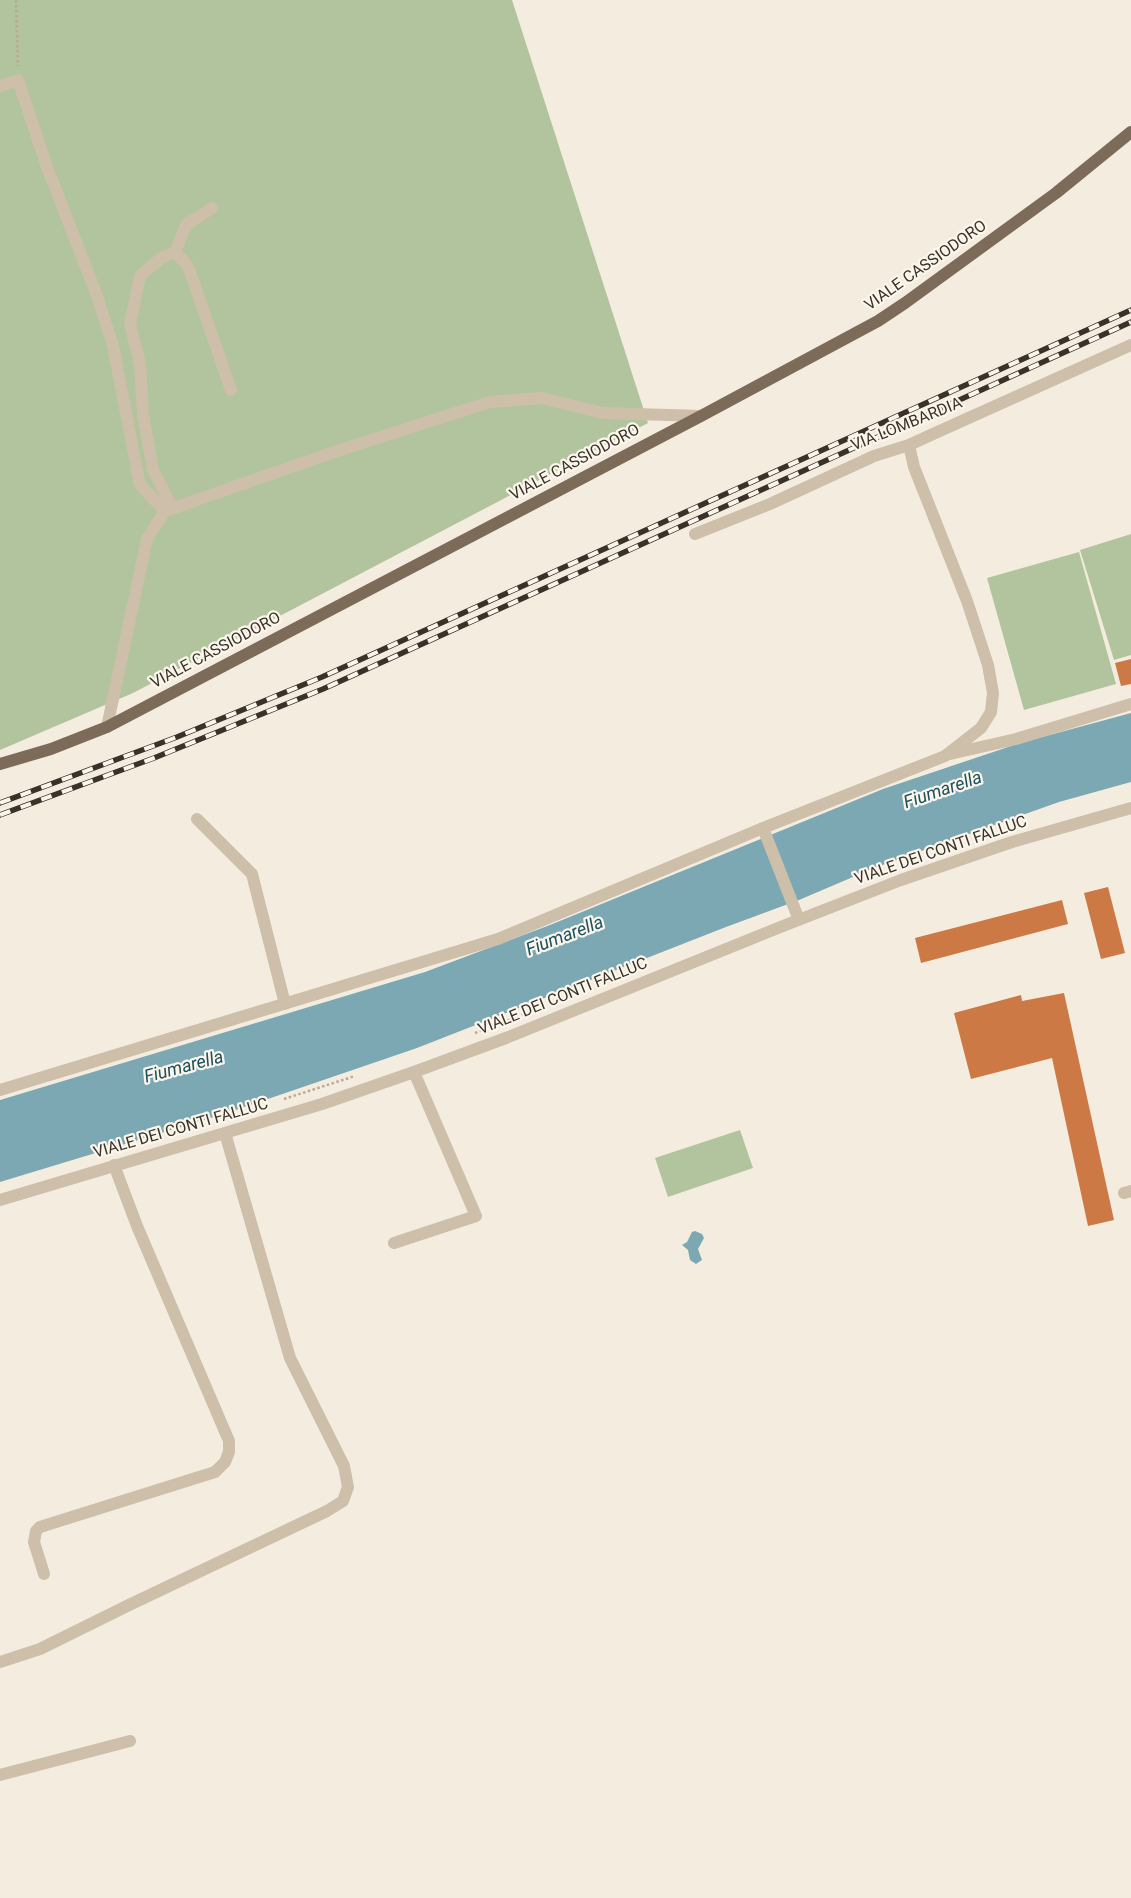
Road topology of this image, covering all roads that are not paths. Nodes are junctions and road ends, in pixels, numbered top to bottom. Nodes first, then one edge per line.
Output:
1 (0, 86) edge
2 (1131, 132) edge
3 (212, 208) dead end
4 (175, 252) junction
5 (1131, 345) edge
6 (231, 390) dead end
7 (701, 416) junction
8 (909, 445) junction
9 (169, 509) junction
10 (695, 534) dead end
11 (1131, 704) edge
12 (107, 727) junction
13 (945, 756) junction
14 (0, 764) edge
15 (1131, 808) edge
16 (196, 819) dead end
17 (765, 831) junction
18 (798, 920) junction
19 (285, 1004) junction
20 (414, 1072) junction
21 (0, 1090) edge
22 (225, 1133) junction
23 (114, 1165) junction
24 (0, 1200) edge
25 (394, 1243) dead end
26 (44, 1574) dead end
27 (0, 1662) edge
28 (130, 1741) dead end
29 (0, 1775) edge

1 - 9 street
2 - 7 main road, VIALE CASSIODORO
3 - 4 street
4 - 6 street
4 - 9 street
5 - 8 street, VIA LOMBARDIA
7 - 9 street
7 - 12 main road, VIALE CASSIODORO
8 - 10 street, VIA LOMBARDIA
8 - 13 street
9 - 12 street
11 - 13 street
12 - 14 main road, VIALE CASSIODORO
13 - 17 street
15 - 18 street, VIALE DEI CONTI FALLUC
16 - 19 street
17 - 18 street
17 - 19 street
18 - 20 street, VIALE DEI CONTI FALLUC
19 - 21 street
20 - 22 street, VIALE DEI CONTI FALLUC
20 - 25 street
22 - 23 street, VIALE DEI CONTI FALLUC
22 - 27 street
23 - 24 street, VIALE DEI CONTI FALLUC
23 - 26 street
28 - 29 street

